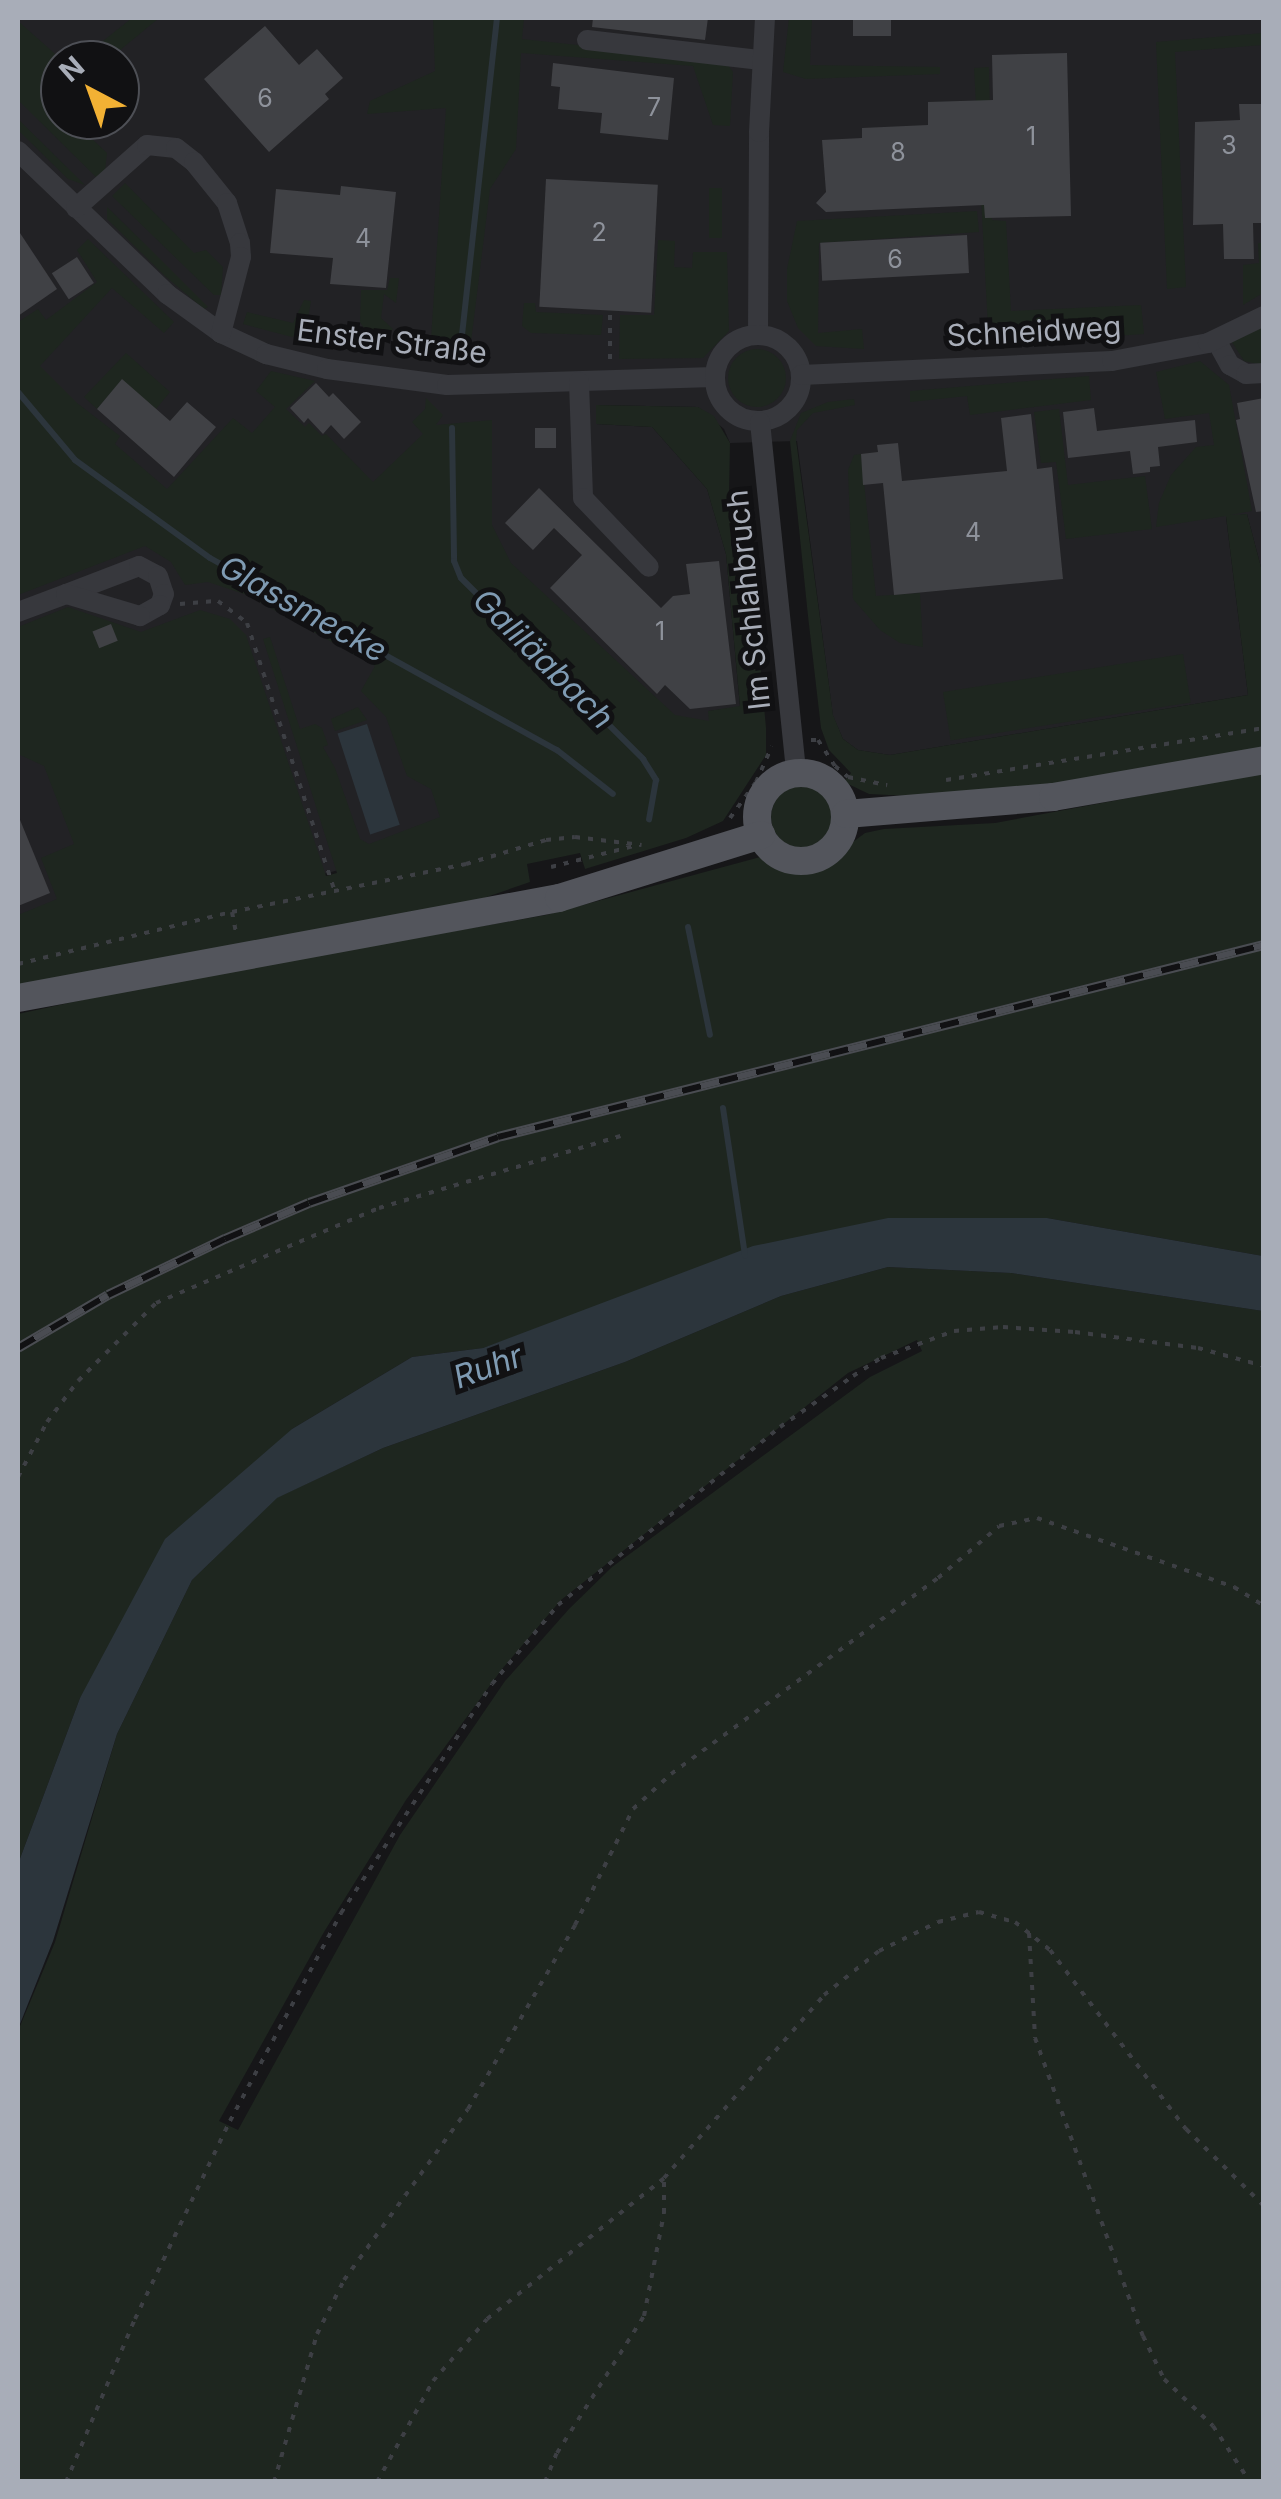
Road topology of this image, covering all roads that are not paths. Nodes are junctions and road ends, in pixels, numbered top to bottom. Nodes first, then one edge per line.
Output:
1 (765, 18) edge
2 (586, 40) dead end
3 (761, 60) junction
4 (18, 151) edge
5 (76, 208) junction
6 (1264, 316) edge
7 (220, 332) junction
8 (758, 334) junction
9 (1216, 340) junction
10 (1264, 374) edge
11 (801, 375) junction
12 (714, 377) junction
13 (579, 382) junction
14 (760, 422) junction
15 (649, 568) dead end
16 (66, 594) junction
17 (18, 612) edge
18 (1264, 760) edge
19 (796, 773) junction
20 (846, 814) junction
21 (761, 835) junction
22 (18, 998) edge

1 - 3 street
2 - 3 street
3 - 8 street
4 - 5 street, Enster Straße
5 - 7 street, Enster Straße
5 - 7 street
6 - 9 street, Schneidweg
7 - 13 street, Enster Straße
8 - 11 street
8 - 12 street
9 - 10 street
9 - 11 street, Schneidweg
11 - 14 street
12 - 13 street, Enster Straße
12 - 14 street
13 - 15 street
14 - 19 street, Im Schlahbruch
16 - 16 street
16 - 17 street
18 - 20 main road
19 - 20 main road
19 - 21 main road
20 - 21 main road
21 - 22 main road

